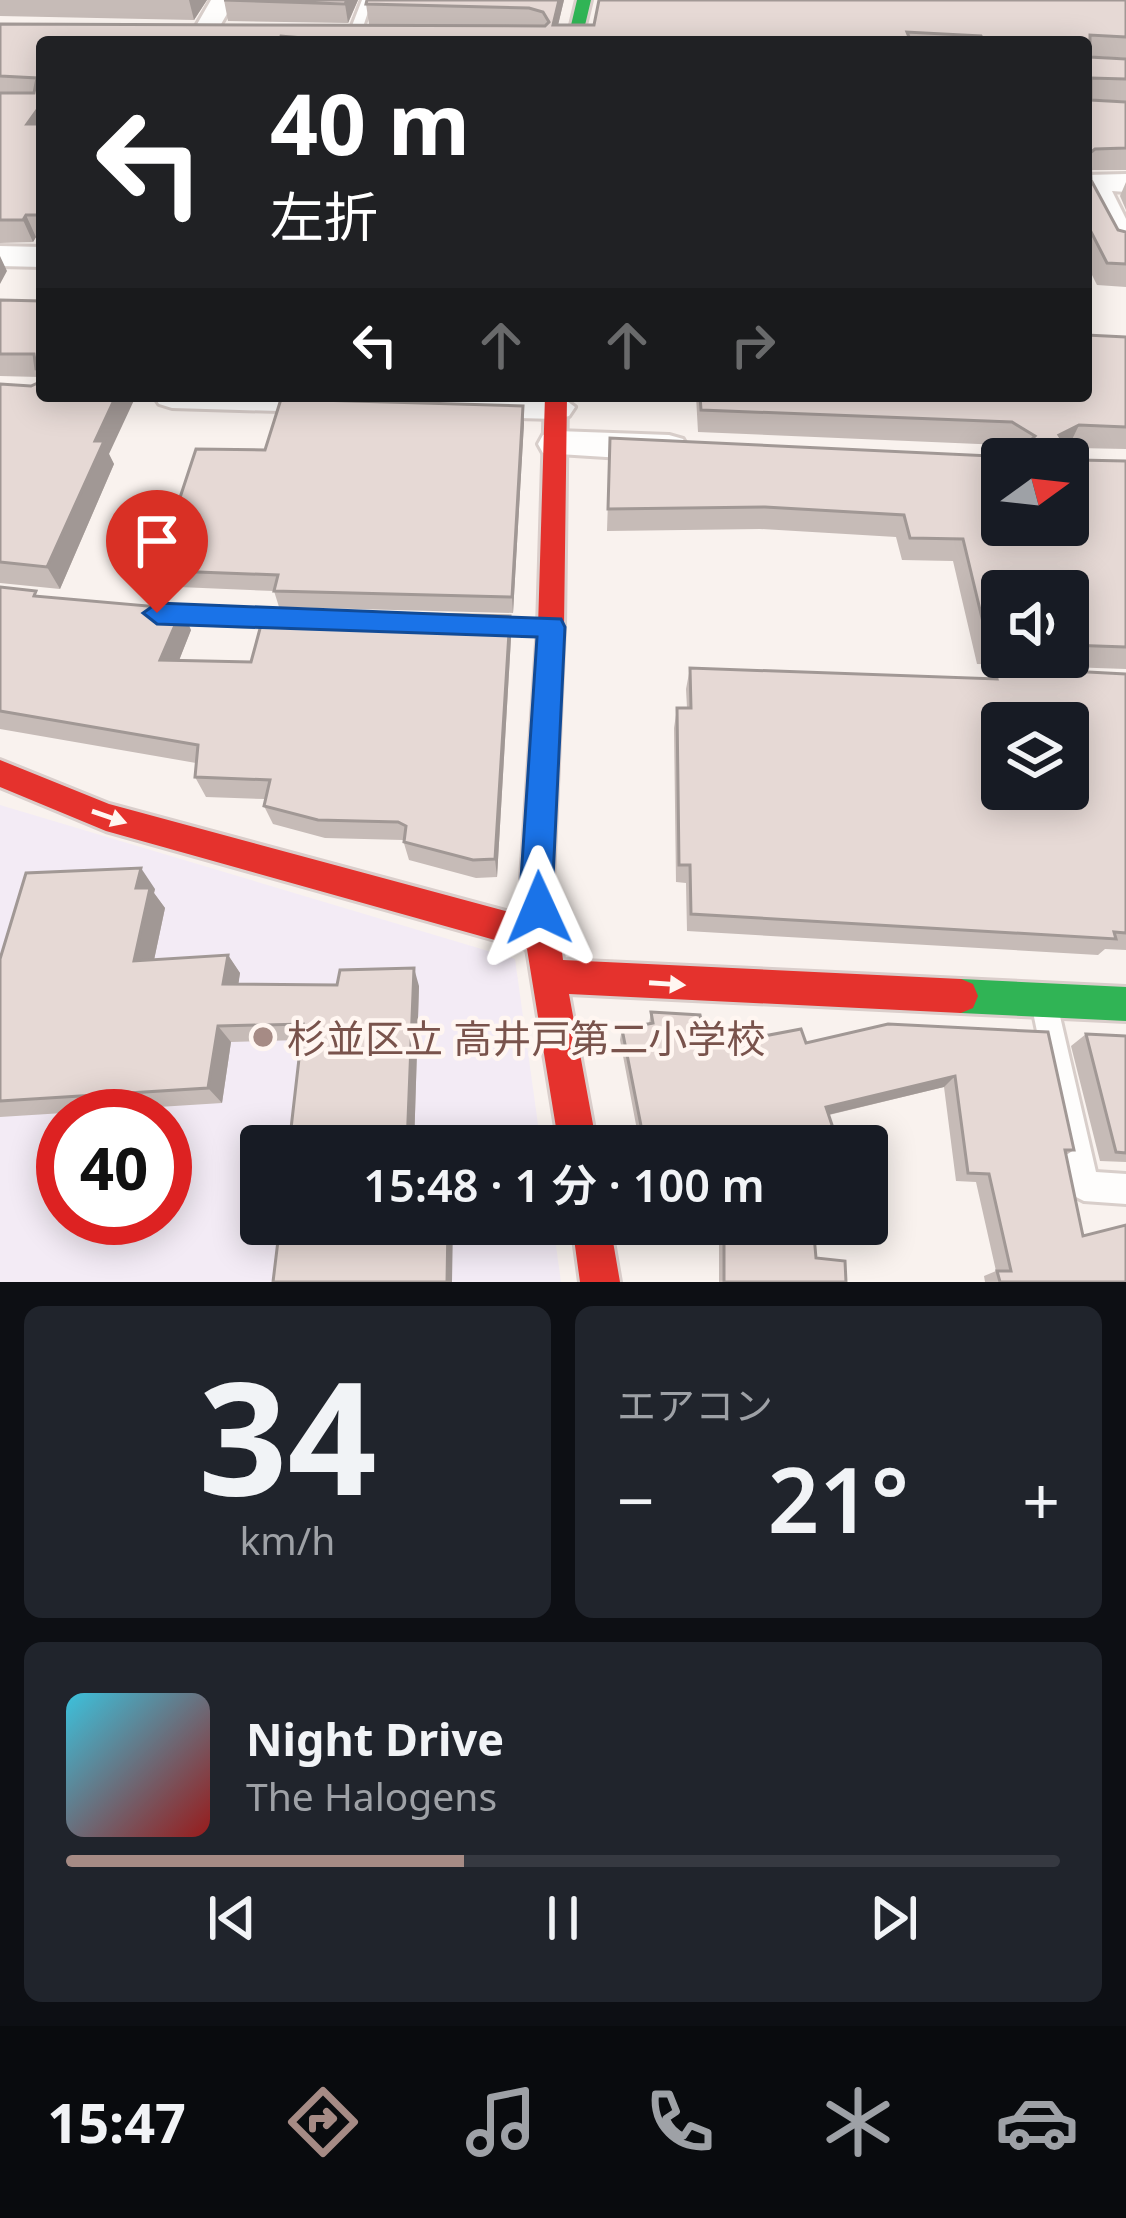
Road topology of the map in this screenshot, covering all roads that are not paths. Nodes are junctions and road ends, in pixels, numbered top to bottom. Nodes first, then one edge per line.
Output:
1 (223, 0) edge
2 (367, 0) edge
3 (584, 0) edge
4 (194, 32) joint
5 (247, 34) edge
6 (354, 36) edge
7 (575, 36) edge
8 (1126, 183) edge
9 (1092, 242) edge
10 (1124, 243) edge
11 (0, 256) edge
12 (36, 257) edge
13 (288, 402) edge
14 (557, 416) edge
15 (698, 450) edge
16 (128, 610) edge
17 (315, 620) edge
18 (0, 773) edge
19 (542, 937) junction
20 (550, 976) junction
21 (1044, 1000) junction
22 (1126, 1004) edge
23 (575, 1125) edge
24 (1126, 1189) edge
25 (594, 1245) edge
26 (600, 1282) edge

1 - 4 street
2 - 6 lane
3 - 7 street
4 - 5 street
8 - 10 street
9 - 10 street
11 - 12 street
13 - 14 street
14 - 15 street
14 - 19 street
16 - 17 lane
18 -> 19 street
19 - 20 street
20 -> 21 street
20 - 23 street
21 - 22 street
21 - 24 lane
25 - 26 street

